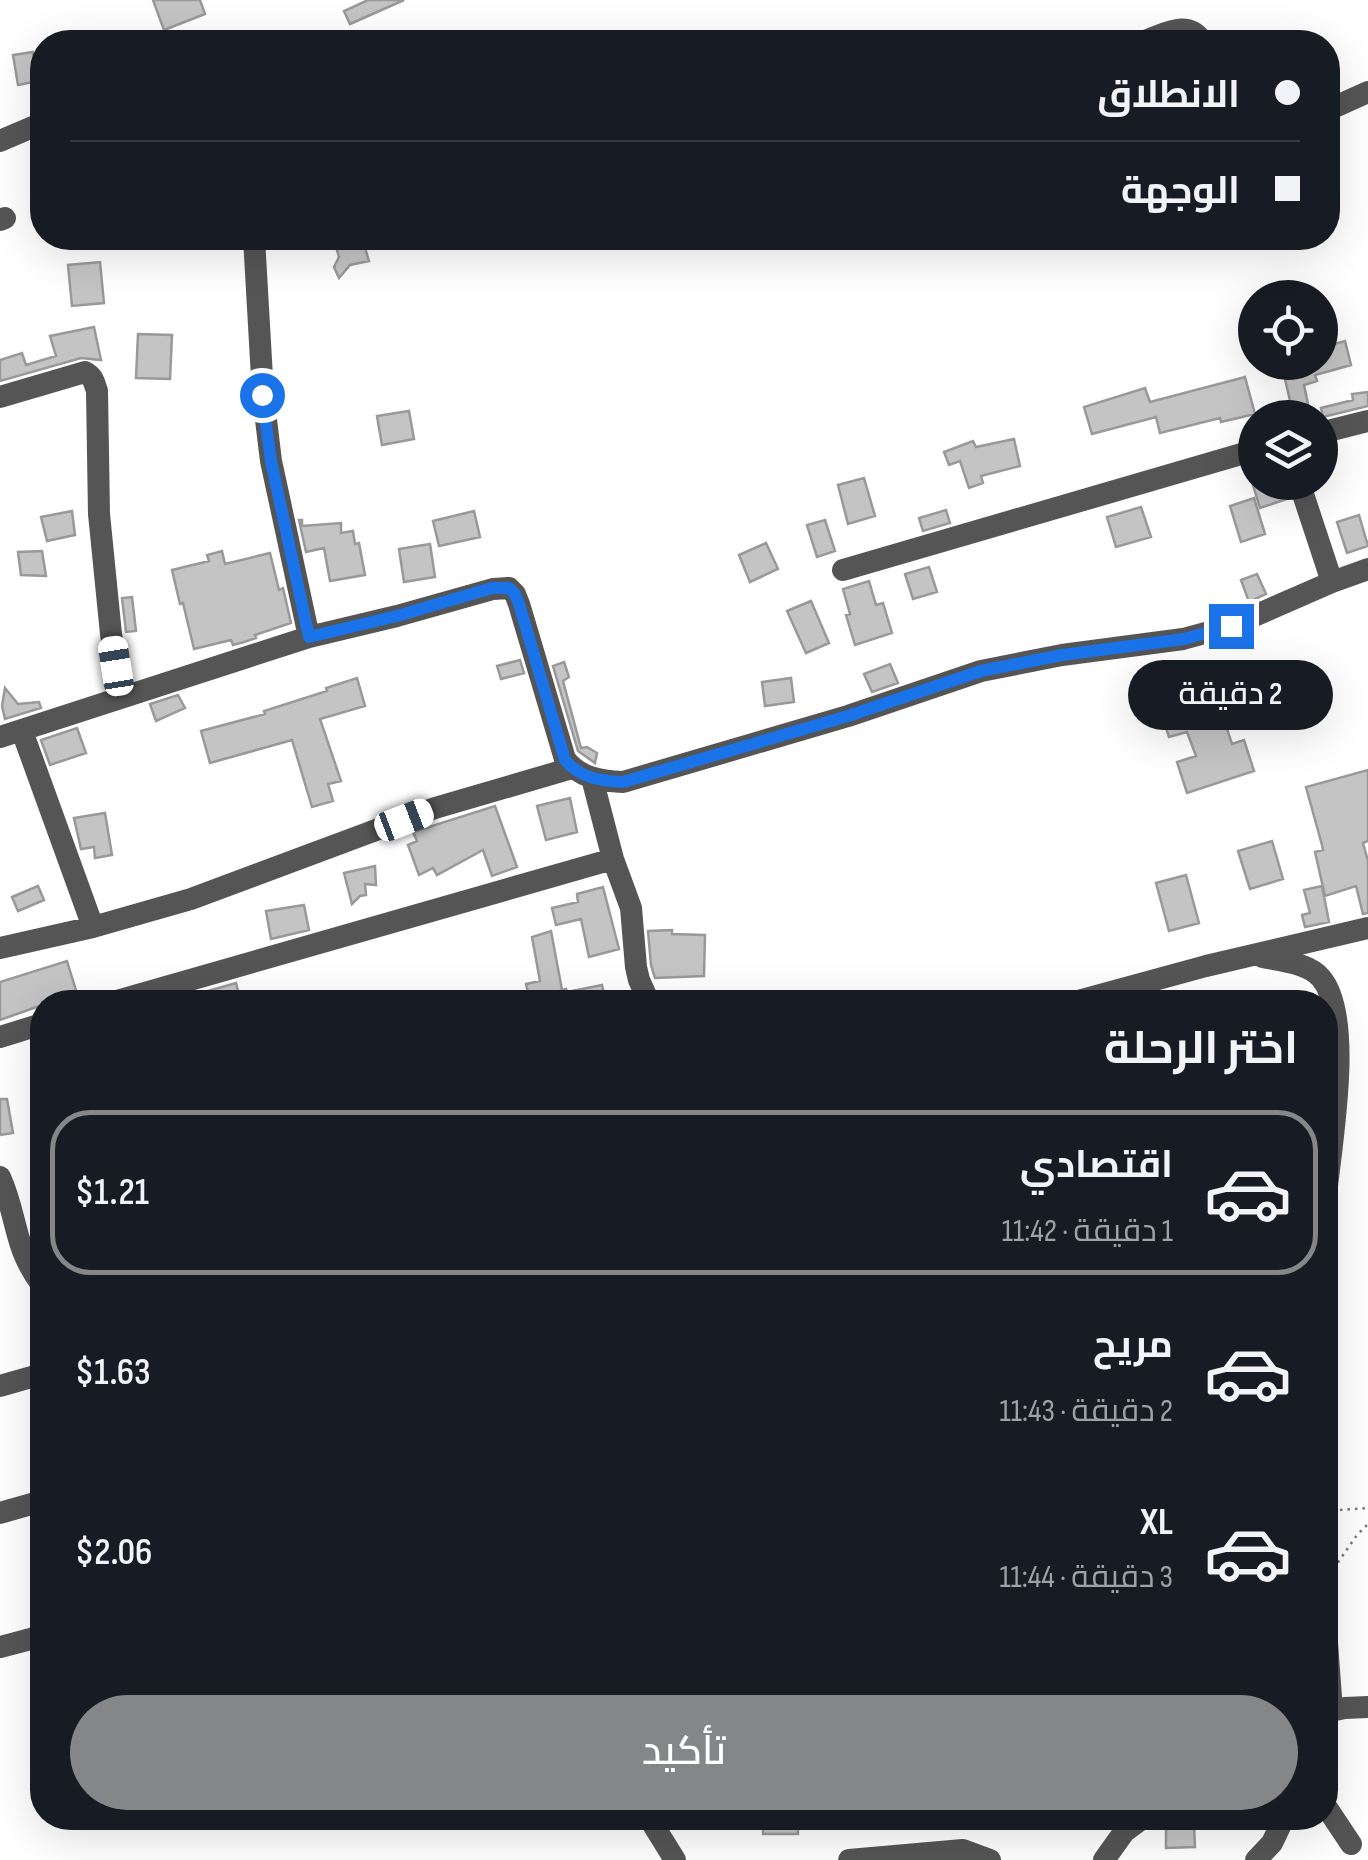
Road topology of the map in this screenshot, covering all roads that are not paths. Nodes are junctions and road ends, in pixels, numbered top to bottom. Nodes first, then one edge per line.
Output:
1 (1368, 92) edge
2 (1340, 105) edge
3 (30, 129) edge
4 (0, 141) edge
5 (255, 250) edge
6 (0, 397) edge
7 (1368, 421) edge
8 (1338, 428) edge
9 (1238, 455) edge
10 (1306, 500) edge
11 (843, 570) dead end
12 (1368, 570) edge
13 (1332, 582) junction
14 (309, 637) junction
15 (121, 698) junction
16 (11, 734) edge
17 (582, 773) junction
18 (614, 859) junction
19 (92, 928) junction
20 (1368, 928) edge
21 (3, 940) edge
22 (1253, 955) junction
23 (155, 990) edge
24 (643, 990) edge
25 (1116, 990) edge
26 (1327, 990) edge
27 (30, 1028) edge
28 (0, 1038) edge
29 (0, 1177) edge
30 (30, 1266) edge
31 (30, 1377) edge
32 (0, 1386) edge
33 (30, 1504) edge
34 (0, 1513) edge
35 (30, 1639) edge
36 (0, 1647) edge
37 (1368, 1706) edge
38 (1338, 1710) edge
39 (1338, 1824) edge
40 (656, 1830) edge
41 (1127, 1830) edge
42 (1278, 1830) edge
43 (1352, 1844) dead end
44 (675, 1860) edge
45 (849, 1860) edge
46 (990, 1860) edge
47 (1104, 1860) edge
48 (1256, 1860) edge

1 - 2 street
3 - 4 street
5 - 14 street
6 - 15 street
7 - 8 street
9 - 11 street
10 - 13 street
12 - 13 street
13 - 17 street
14 - 15 street
14 - 17 street
15 - 16 street
16 - 19 street
17 - 18 street
17 - 19 street
18 - 23 street
18 - 24 street
19 - 21 street
20 - 22 street
22 - 25 street
22 - 26 street
27 - 28 street
29 - 30 street
31 - 32 street
33 - 34 street
35 - 36 street
37 - 38 street
39 - 43 street
40 - 44 street
41 - 47 street
42 - 48 street
45 - 46 street

